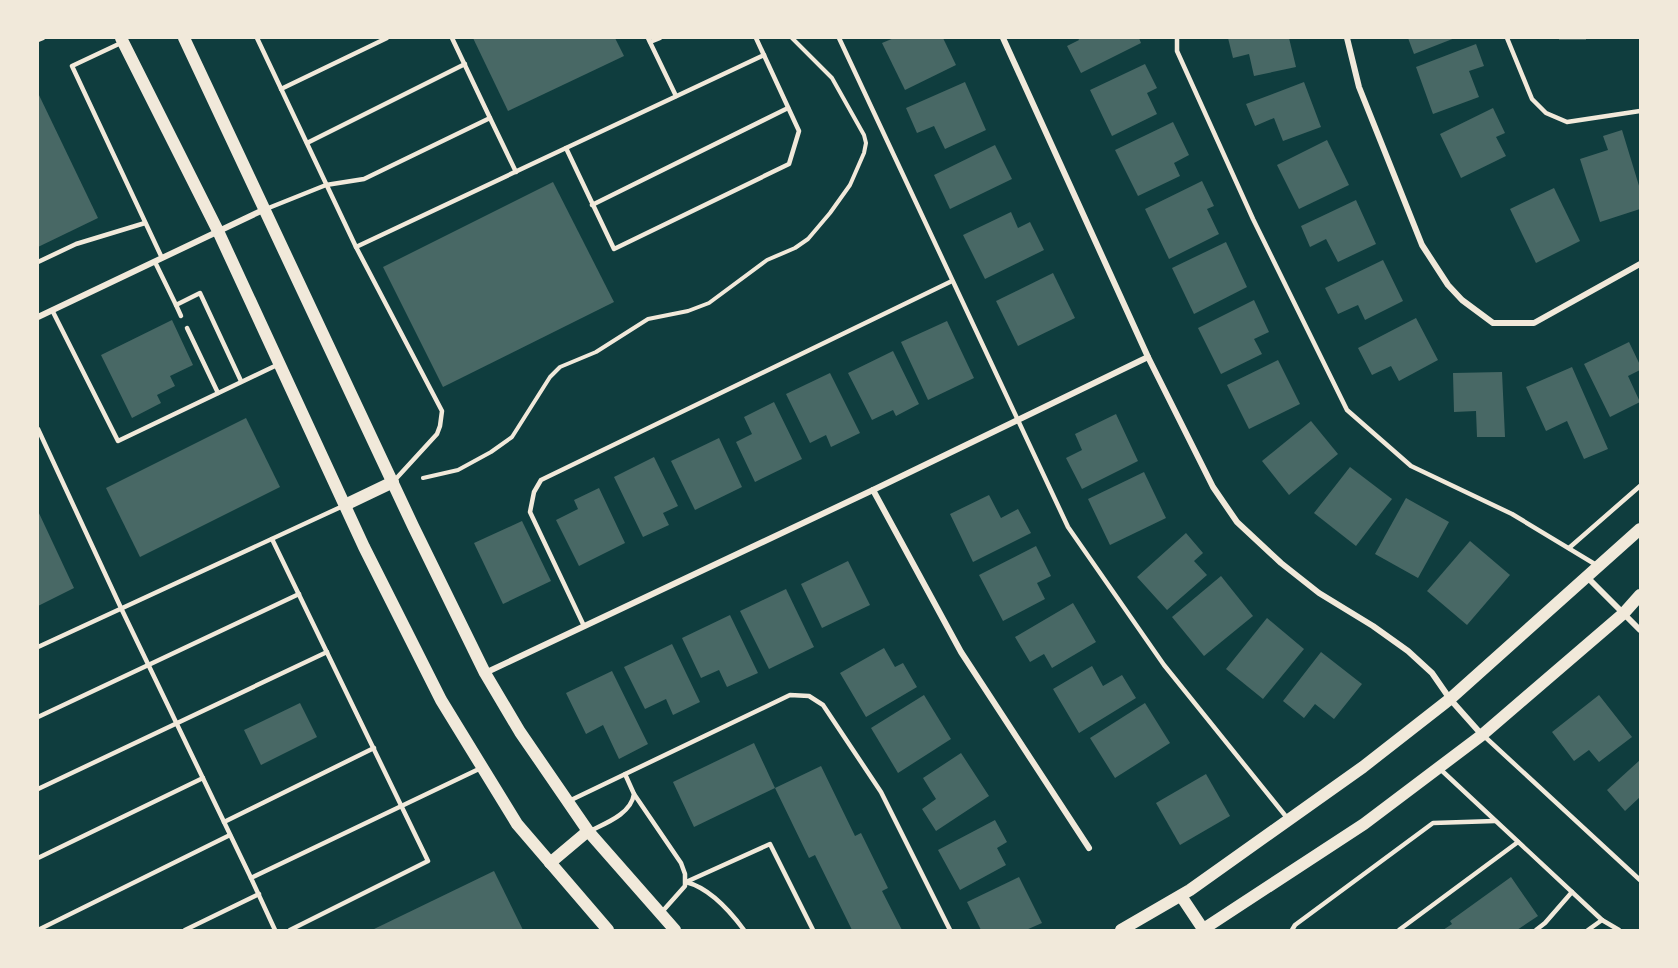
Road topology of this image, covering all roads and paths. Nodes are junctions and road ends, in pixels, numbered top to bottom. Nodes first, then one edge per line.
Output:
1 (43, 38) edge
2 (184, 38) edge
3 (257, 38) edge
4 (387, 38) edge
5 (452, 38) edge
6 (660, 38) edge
7 (756, 38) edge
8 (792, 38) edge
9 (839, 38) edge
10 (1002, 38) edge
11 (1177, 38) edge
12 (1347, 38) edge
13 (1507, 38) edge
14 (38, 40) edge
15 (122, 40) edge
16 (649, 40) edge
17 (764, 55) junction
18 (465, 64) junction
19 (281, 89) junction
20 (676, 96) junction
21 (788, 108) junction
22 (1641, 111) edge
23 (490, 118) junction
24 (307, 143) junction
25 (566, 148) junction
26 (516, 172) junction
27 (326, 185) junction
28 (592, 205) junction
29 (263, 210) junction
30 (145, 223) junction
31 (218, 231) junction
32 (356, 247) junction
33 (162, 258) junction
34 (38, 262) edge
35 (155, 262) junction
36 (1641, 264) edge
37 (952, 281) junction
38 (176, 305) junction
39 (52, 310) junction
40 (181, 316) dead end
41 (38, 317) edge
42 (187, 328) dead end
43 (1148, 357) junction
44 (279, 364) junction
45 (241, 381) junction
46 (218, 393) junction
47 (1017, 420) junction
48 (38, 429) edge
49 (423, 478) dead end
50 (393, 482) junction
51 (1641, 486) edge
52 (873, 490) junction
53 (345, 505) junction
54 (1641, 529) edge
55 (272, 538) junction
56 (1569, 548) junction
57 (1599, 567) junction
58 (1588, 578) junction
59 (299, 594) junction
60 (1641, 595) edge
61 (121, 608) junction
62 (1624, 613) junction
63 (584, 626) junction
64 (1641, 630) edge
65 (38, 647) edge
66 (327, 652) junction
67 (148, 665) junction
68 (485, 673) junction
69 (1450, 699) junction
70 (38, 717) edge
71 (176, 724) junction
72 (1482, 735) junction
73 (374, 748) junction
74 (482, 767) junction
75 (1438, 768) junction
76 (625, 774) junction
77 (203, 778) junction
78 (38, 789) edge
79 (634, 794) junction
80 (567, 802) junction
81 (402, 806) junction
82 (1289, 820) junction
83 (1496, 821) junction
84 (224, 822) junction
85 (588, 831) junction
86 (230, 835) junction
87 (1518, 842) junction
88 (1089, 848) dead end
89 (38, 858) edge
90 (550, 863) junction
91 (251, 878) junction
92 (1641, 880) edge
93 (686, 882) junction
94 (1572, 892) junction
95 (259, 894) junction
96 (1181, 896) junction
97 (660, 914) junction
98 (1602, 920) junction
99 (38, 930) edge
100 (185, 930) edge
101 (275, 930) edge
102 (290, 930) edge
103 (608, 930) edge
104 (675, 930) edge
105 (744, 930) edge
106 (813, 930) edge
107 (950, 930) edge
108 (1121, 930) edge
109 (1203, 930) edge
110 (1292, 930) edge
111 (1399, 930) edge
112 (1536, 930) edge
113 (1588, 930) edge
114 (1619, 930) edge

1 - 14 lane
2 - 29 main road
3 - 19 lane
4 - 19 lane
5 - 18 lane
6 - 16 lane
7 - 17 lane
8 - 49 path
9 - 37 lane
10 - 43 street
11 - 56 lane
12 - 36 street
13 - 22 lane
15 - 30 lane
15 - 31 main road
16 - 20 lane
17 - 20 lane
17 - 21 lane
18 - 23 lane
18 - 24 lane
19 - 24 lane
20 - 25 lane
21 - 28 lane
21 - 28 lane
23 - 26 lane
23 - 27 lane
24 - 27 lane
25 - 26 lane
25 - 28 lane
26 - 32 lane
27 - 29 lane
27 - 32 lane
29 - 31 street
29 - 50 main road
30 - 33 lane
30 - 34 lane
31 - 33 street
31 - 44 main road
32 - 50 lane
33 - 35 street
35 - 38 lane
35 - 39 street
37 - 47 lane
37 - 63 lane
38 - 40 lane
38 - 45 lane
39 - 41 street
39 - 46 lane
42 - 46 lane
43 - 47 street
43 - 69 street
44 - 45 lane
44 - 53 main road
45 - 46 lane
47 - 52 street
47 - 82 lane
48 - 61 lane
50 - 53 main road
50 - 68 main road
51 - 56 lane
52 - 63 street
52 - 88 street
53 - 55 lane
53 - 74 main road
54 - 57 main road
55 - 59 lane
55 - 61 lane
56 - 57 lane
57 - 58 main road
58 - 62 street
58 - 69 main road
59 - 66 lane
59 - 67 lane
60 - 62 main road
61 - 65 lane
61 - 67 lane
62 - 64 street
62 - 72 main road
63 - 68 street
66 - 71 lane
66 - 73 lane
67 - 70 lane
67 - 71 lane
68 - 80 main road
69 - 72 street
69 - 82 main road
71 - 77 lane
71 - 78 lane
72 - 75 main road
72 - 92 lane
73 - 81 lane
73 - 84 lane
74 - 81 lane
74 - 90 main road
75 - 83 lane
75 - 109 main road
76 - 79 lane
76 - 80 lane
76 - 107 lane
77 - 84 lane
77 - 89 lane
79 - 85 lane
79 - 93 lane
80 - 85 main road
81 - 91 lane
81 - 102 lane
82 - 96 main road
83 - 87 lane
83 - 110 lane
84 - 86 lane
85 - 90 main road
85 - 97 main road
86 - 91 lane
86 - 99 lane
87 - 94 lane
87 - 111 lane
90 - 103 main road
91 - 95 lane
93 - 97 lane
93 - 105 lane
93 - 106 lane
94 - 98 lane
94 - 112 lane
95 - 100 lane
95 - 101 lane
96 - 108 main road
96 - 109 main road
97 - 104 main road
98 - 113 lane
98 - 114 lane

